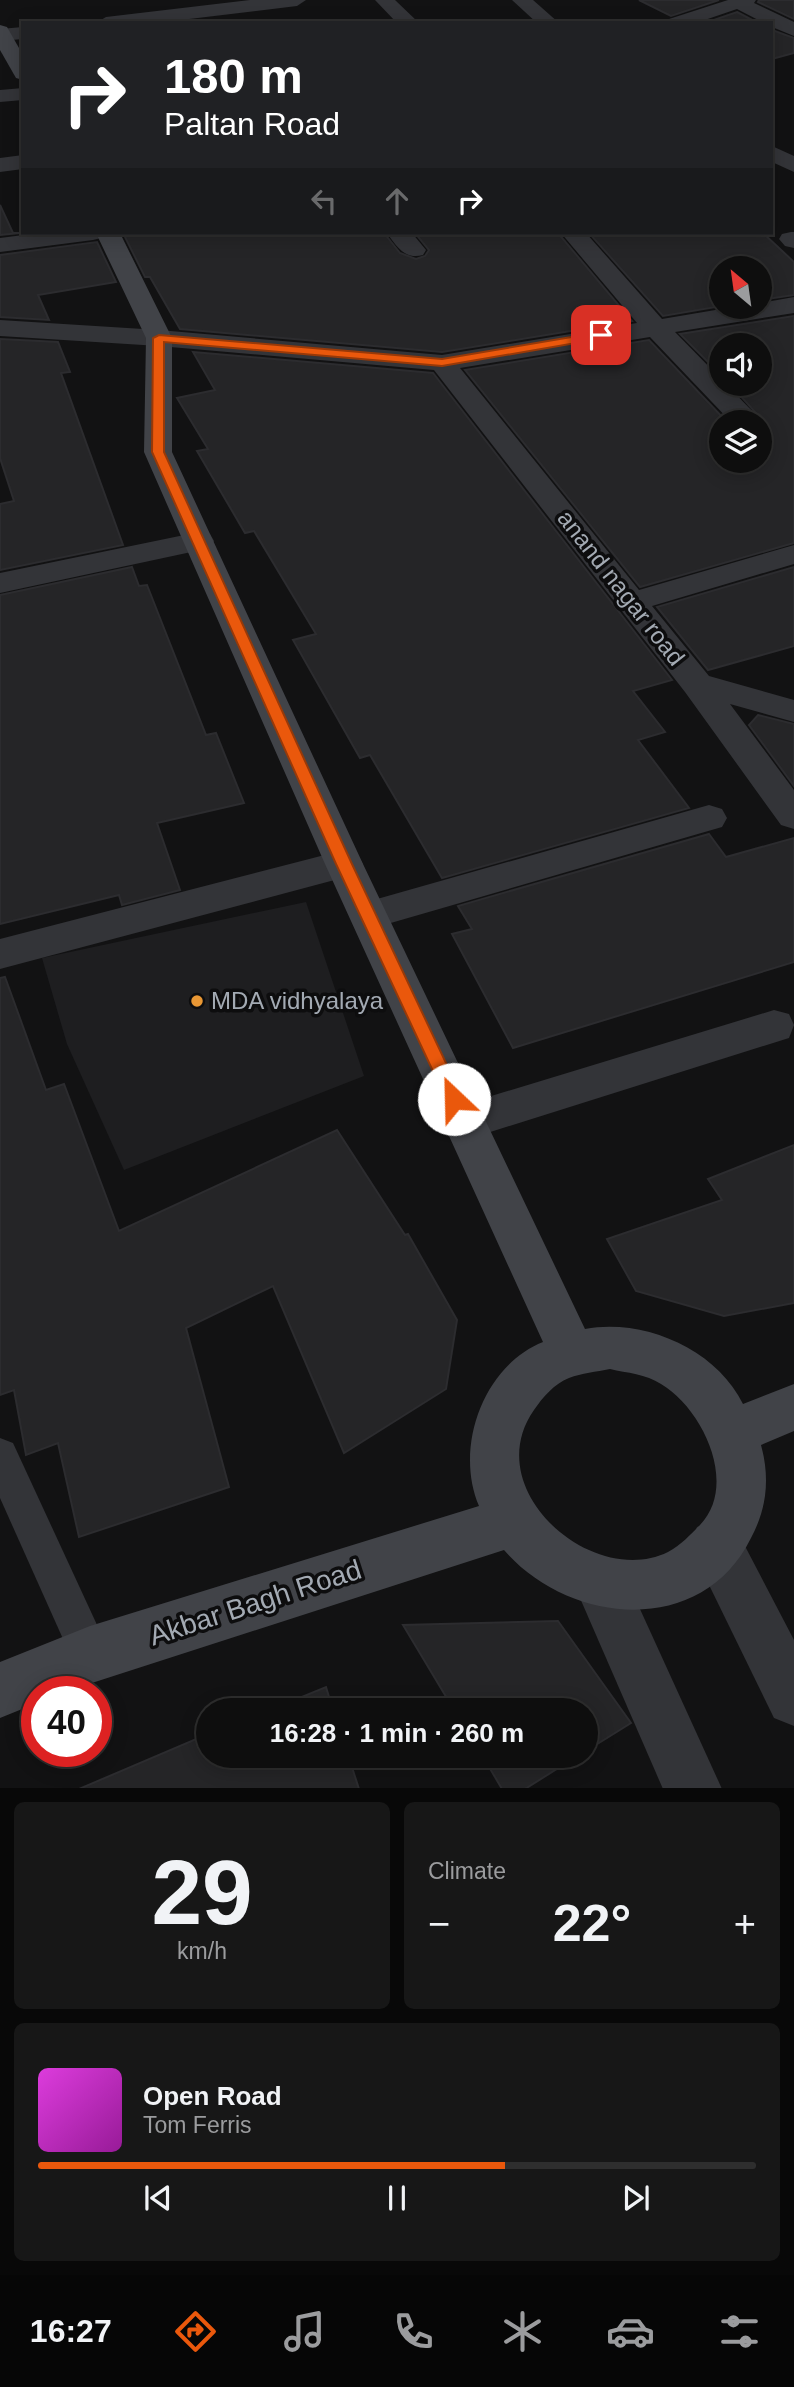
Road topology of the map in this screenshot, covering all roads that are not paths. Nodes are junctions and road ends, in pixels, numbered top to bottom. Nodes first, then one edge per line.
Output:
1 (297, 0) edge
2 (384, 0) edge
3 (521, 0) edge
4 (743, 1) edge
5 (711, 5) edge
6 (123, 21) edge
7 (407, 21) edge
8 (547, 21) edge
9 (680, 21) edge
10 (794, 30) edge
11 (6, 34) edge
12 (21, 69) edge
13 (21, 94) edge
14 (0, 96) edge
15 (773, 154) edge
16 (21, 162) edge
17 (0, 165) edge
18 (794, 165) edge
19 (78, 235) edge
20 (109, 235) edge
21 (575, 235) edge
22 (0, 245) edge
23 (794, 305) edge
24 (654, 326) junction
25 (0, 328) edge
26 (113, 335) junction
27 (159, 338) junction
28 (12, 353) dead end
29 (442, 363) junction
30 (735, 410) edge
31 (199, 541) junction
32 (794, 554) edge
33 (0, 583) edge
34 (632, 602) junction
35 (697, 684) junction
36 (794, 711) edge
37 (794, 816) edge
38 (709, 818) dead end
39 (344, 864) junction
40 (370, 915) junction
41 (0, 954) edge
42 (774, 1026) dead end
43 (465, 1122) junction
44 (572, 1353) junction
45 (794, 1407) edge
46 (734, 1432) junction
47 (0, 1456) edge
48 (512, 1521) junction
49 (716, 1546) junction
50 (600, 1582) junction
51 (90, 1654) junction
52 (0, 1690) edge
53 (794, 1698) edge
54 (694, 1788) edge

1 - 6 street
2 - 7 street
3 - 8 street
4 - 5 street
4 - 10 street
5 - 9 street
11 - 12 street
13 - 14 street
15 - 18 street
16 - 17 street
19 - 22 street
20 - 27 street
21 - 24 street
23 - 24 street
24 - 29 street
24 - 30 street
25 - 26 street
26 - 27 street
26 - 28 street
27 - 29 street
27 - 31 street
29 - 34 street, anand nagar road
31 - 33 street
31 - 39 street
32 - 34 street
34 - 35 street, anand nagar road
35 - 36 street
35 - 37 street, anand nagar road
38 - 40 street
39 - 40 street
39 - 41 street
40 - 43 street
42 - 43 street
43 - 44 street
44 - 46 street
44 - 48 street
45 - 46 street
46 - 49 street
47 - 51 lane
48 - 50 street
48 - 51 street, Akbar Bagh Road
49 - 50 street
49 - 53 street
50 - 54 street
51 - 52 street, Akbar Bagh Road

